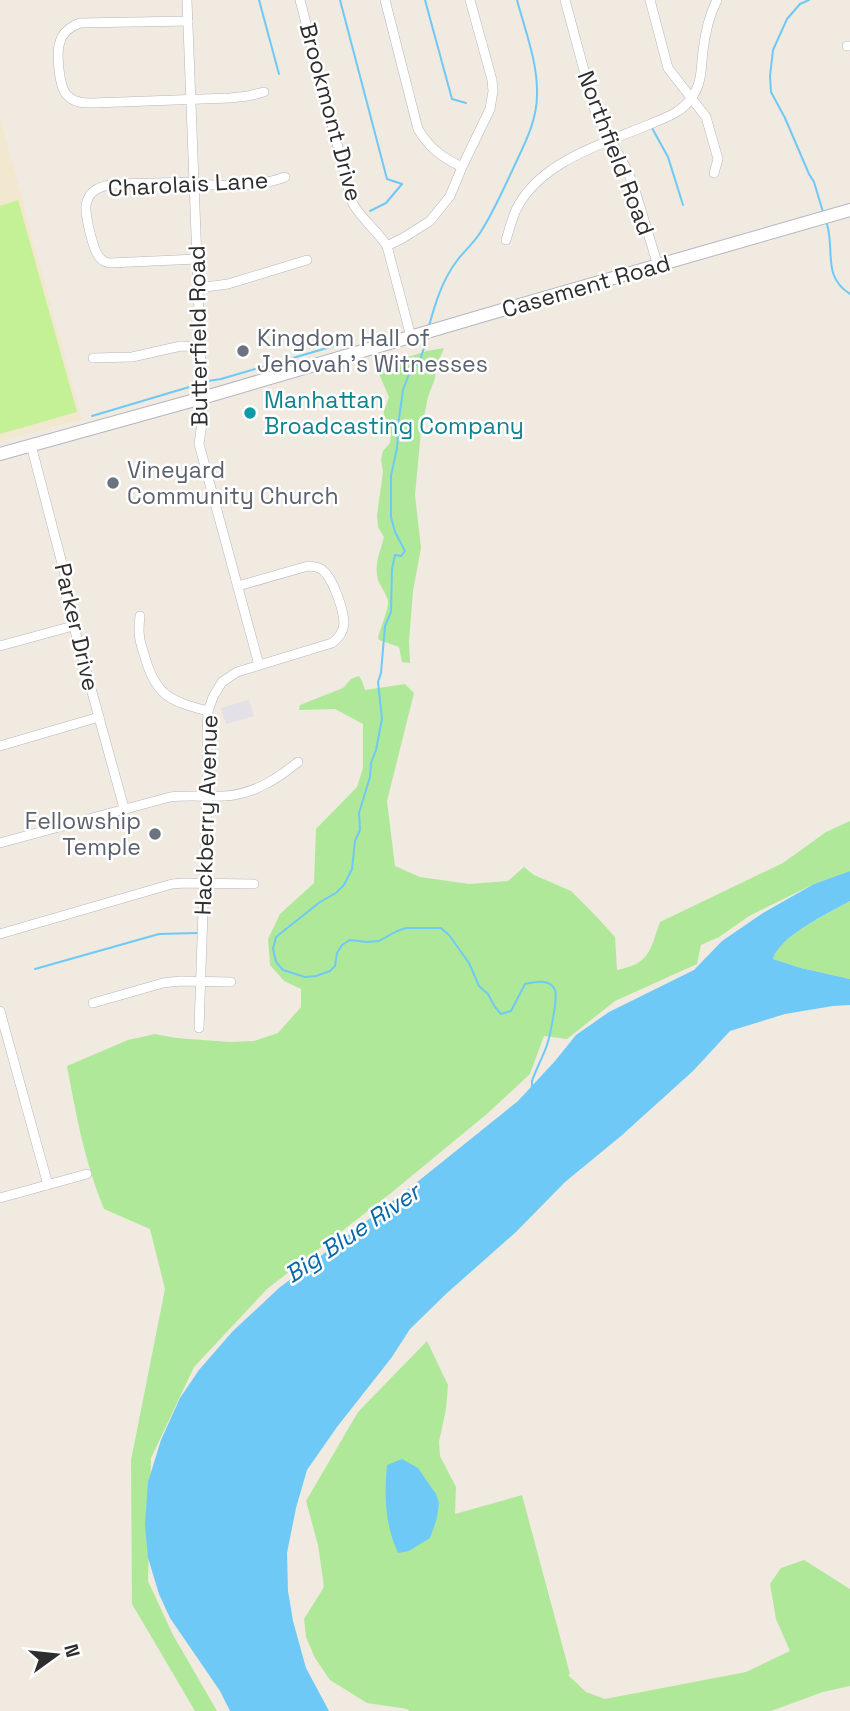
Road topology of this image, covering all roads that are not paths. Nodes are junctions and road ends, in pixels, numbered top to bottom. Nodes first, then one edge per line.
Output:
1 (187, 0) edge
2 (300, 0) edge
3 (385, 0) edge
4 (470, 0) edge
5 (565, 0) edge
6 (650, 0) edge
7 (717, 0) edge
8 (188, 21) junction
9 (264, 92) dead end
10 (692, 98) junction
11 (191, 100) junction
12 (610, 141) junction
13 (462, 167) junction
14 (714, 173) dead end
15 (285, 177) dead end
16 (194, 181) junction
17 (846, 211) edge
18 (506, 240) dead end
19 (387, 246) junction
20 (197, 260) junction
21 (307, 260) dead end
22 (658, 266) junction
23 (198, 288) junction
24 (416, 336) junction
25 (200, 347) junction
26 (93, 358) dead end
27 (202, 398) junction
28 (31, 445) junction
29 (0, 454) edge
30 (238, 586) junction
31 (139, 617) dead end
32 (73, 625) junction
33 (0, 646) edge
34 (259, 665) junction
35 (208, 711) junction
36 (99, 718) junction
37 (0, 746) edge
38 (299, 762) dead end
39 (207, 795) junction
40 (124, 808) junction
41 (0, 843) edge
42 (204, 883) junction
43 (254, 884) dead end
44 (0, 934) edge
45 (200, 981) junction
46 (231, 982) dead end
47 (93, 1003) dead end
48 (0, 1011) edge
49 (199, 1028) dead end
50 (87, 1174) dead end
51 (48, 1185) junction
52 (0, 1198) edge

1 - 8 street, Butterfield Road
2 - 19 street, Brookmont Drive
3 - 13 street
4 - 13 street
5 - 12 street, Northfield Road
6 - 10 street
7 - 10 street
8 - 11 street, Butterfield Road
8 - 11 street
9 - 11 street
10 - 12 street
10 - 14 street
11 - 16 street, Butterfield Road
12 - 18 street
12 - 22 street, Northfield Road
13 - 19 street
15 - 16 street, Charolais Lane
16 - 20 street, Butterfield Road
16 - 20 street, Charolais Lane
17 - 22 street, Casement Road
19 - 24 street, Brookmont Drive
20 - 23 street, Butterfield Road
21 - 23 street
22 - 24 street, Casement Road
23 - 25 street, Butterfield Road
24 - 27 street, Casement Road
25 - 26 street
25 - 27 street, Butterfield Road
27 - 28 street, Casement Road
27 - 30 street, Butterfield Road
28 - 29 street, Casement Road
28 - 32 street, Parker Drive
30 - 34 street, Butterfield Road
30 - 34 street, Hackberry Avenue
31 - 35 street
32 - 33 street
32 - 36 street, Parker Drive
34 - 35 street, Hackberry Avenue
35 - 39 street, Hackberry Avenue
36 - 37 street
36 - 40 street, Parker Drive
38 - 39 street
39 - 40 street
39 - 42 street, Hackberry Avenue
40 - 41 street
42 - 43 street
42 - 44 street
42 - 45 street, Hackberry Avenue
45 - 46 street
45 - 47 street
45 - 49 street, Hackberry Avenue
48 - 51 street
50 - 51 street
51 - 52 street

